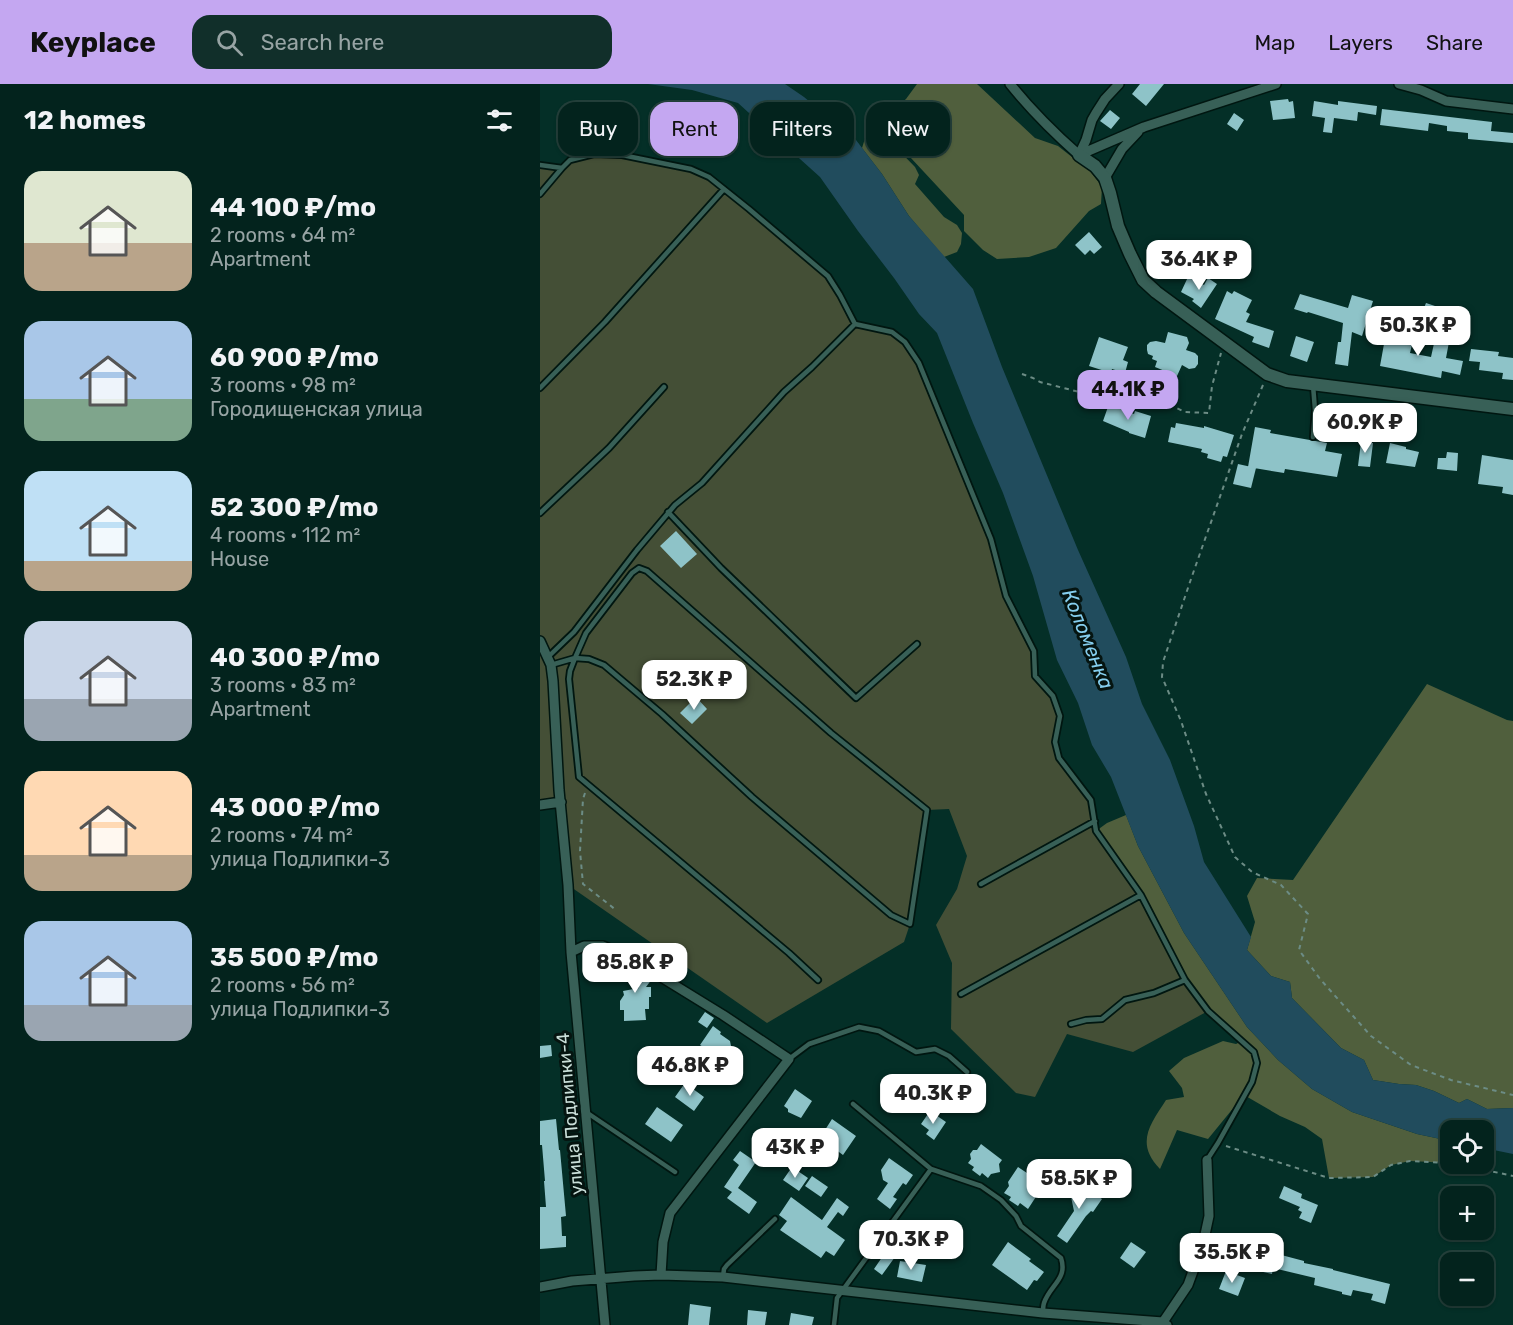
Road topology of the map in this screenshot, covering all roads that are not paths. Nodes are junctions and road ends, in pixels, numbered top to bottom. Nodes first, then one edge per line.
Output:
1 (1010, 84) edge
2 (1119, 84) edge
3 (1276, 84) edge
4 (1400, 84) edge
5 (1513, 109) edge
6 (1144, 127) junction
7 (1079, 155) junction
8 (540, 165) edge
9 (562, 168) junction
10 (1105, 178) junction
11 (724, 189) junction
12 (540, 194) edge
13 (855, 324) junction
14 (1313, 385) junction
15 (664, 387) dead end
16 (540, 388) edge
17 (1513, 409) edge
18 (1313, 437) dead end
19 (668, 512) junction
20 (540, 513) edge
21 (540, 641) edge
22 (918, 644) dead end
23 (575, 658) junction
24 (550, 661) junction
25 (561, 802) junction
26 (540, 805) edge
27 (1095, 821) junction
28 (981, 884) dead end
29 (1141, 895) junction
30 (571, 952) junction
31 (818, 980) dead end
32 (1185, 980) junction
33 (961, 994) dead end
34 (1071, 1024) dead end
35 (789, 1059) junction
36 (967, 1072) dead end
37 (853, 1104) dead end
38 (586, 1112) junction
39 (1207, 1160) joint
40 (931, 1169) junction
41 (675, 1172) dead end
42 (775, 1220) dead end
43 (661, 1275) junction
44 (723, 1277) junction
45 (602, 1279) junction
46 (540, 1287) edge
47 (841, 1290) junction
48 (1042, 1313) junction
49 (1165, 1323) edge
50 (605, 1325) edge
51 (834, 1325) edge

1 - 7 street
2 - 7 street
3 - 6 street
4 - 5 street
6 - 7 street
6 - 10 street
7 - 10 street
8 - 9 lane
9 - 11 lane
9 - 12 lane
10 - 14 street
11 - 13 lane
11 - 16 lane
13 - 19 lane
13 - 27 lane
14 - 17 street
14 - 18 lane
15 - 20 lane
19 - 22 lane
19 - 24 lane
21 - 24 street
23 - 23 lane
23 - 24 lane
23 - 31 lane
24 - 25 street, улица Подлипки-4
25 - 26 street
25 - 30 street, улица Подлипки-4
27 - 28 lane
27 - 29 lane
29 - 32 lane
29 - 33 lane
30 - 35 street
30 - 38 street, улица Подлипки-4
32 - 34 lane
32 - 39 lane
35 - 36 lane
35 - 43 street
37 - 40 lane
38 - 41 lane
38 - 45 street, улица Подлипки-4
39 - 49 street
40 - 47 lane
40 - 48 lane
42 - 44 lane
43 - 44 street
43 - 45 street
44 - 47 street
45 - 46 street
45 - 50 street, улица Подлипки-4
47 - 48 street
47 - 51 lane
48 - 49 street

